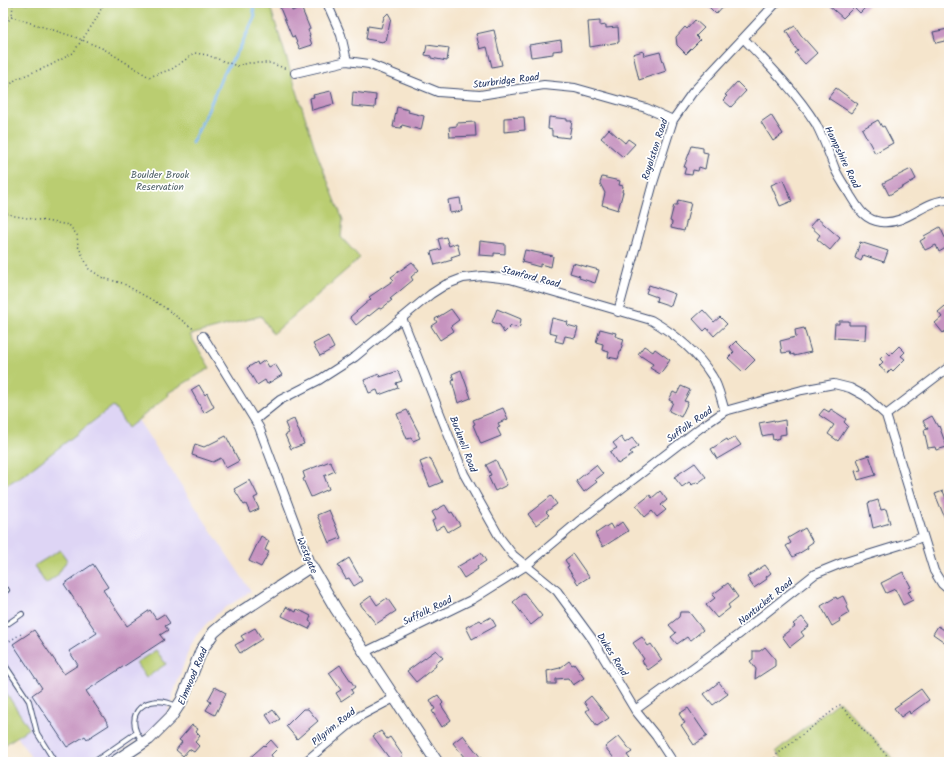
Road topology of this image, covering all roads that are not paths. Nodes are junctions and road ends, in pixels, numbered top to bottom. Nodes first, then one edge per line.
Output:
1 (327, 3) edge
2 (776, 3) edge
3 (744, 39) junction
4 (347, 61) junction
5 (295, 73) road end
6 (673, 120) junction
7 (949, 200) edge
8 (618, 312) junction
9 (402, 318) junction
10 (203, 336) road end
11 (949, 368) edge
12 (725, 411) junction
13 (886, 415) junction
14 (255, 420) junction
15 (922, 536) junction
16 (527, 565) junction
17 (311, 566) junction
18 (949, 590) edge
19 (22, 614) dead end
20 (3, 627) edge
21 (365, 652) junction
22 (3, 662) edge
23 (396, 697) junction
24 (178, 707) junction
25 (635, 710) junction
26 (136, 733) junction
27 (144, 743) junction
28 (55, 762) edge
29 (94, 762) edge
30 (114, 762) edge
31 (305, 762) edge
32 (437, 762) edge
33 (673, 762) edge

1 - 4 street
2 - 3 street, Royalston Road
3 - 6 street, Royalston Road
3 - 7 street, Hampshire Road
4 - 5 street, Sturbridge Road
4 - 6 street, Sturbridge Road
6 - 8 street, Royalston Road
8 - 9 street, Stanford Road
8 - 12 street, Stanford Road
9 - 14 street, Stanford Road
9 - 16 street, Bucknell Road
10 - 14 street, Westgate
11 - 13 street
12 - 13 street, Suffolk Road
12 - 16 street, Suffolk Road
13 - 15 street
14 - 17 street, Westgate
15 - 18 street
15 - 25 street, Nantucket Road
16 - 21 street, Suffolk Road
16 - 25 street, Dukes Road
17 - 21 street, Westgate
17 - 24 street, Elmwood Road
19 - 20 lane
21 - 23 street, Westgate
22 - 28 lane
23 - 31 street, Pilgrim Road
23 - 32 street, Westgate
24 - 26 lane
24 - 27 street, Elmwood Road
25 - 33 street, Dukes Road
26 - 27 lane
26 - 29 lane
27 - 30 street, Elmwood Road

